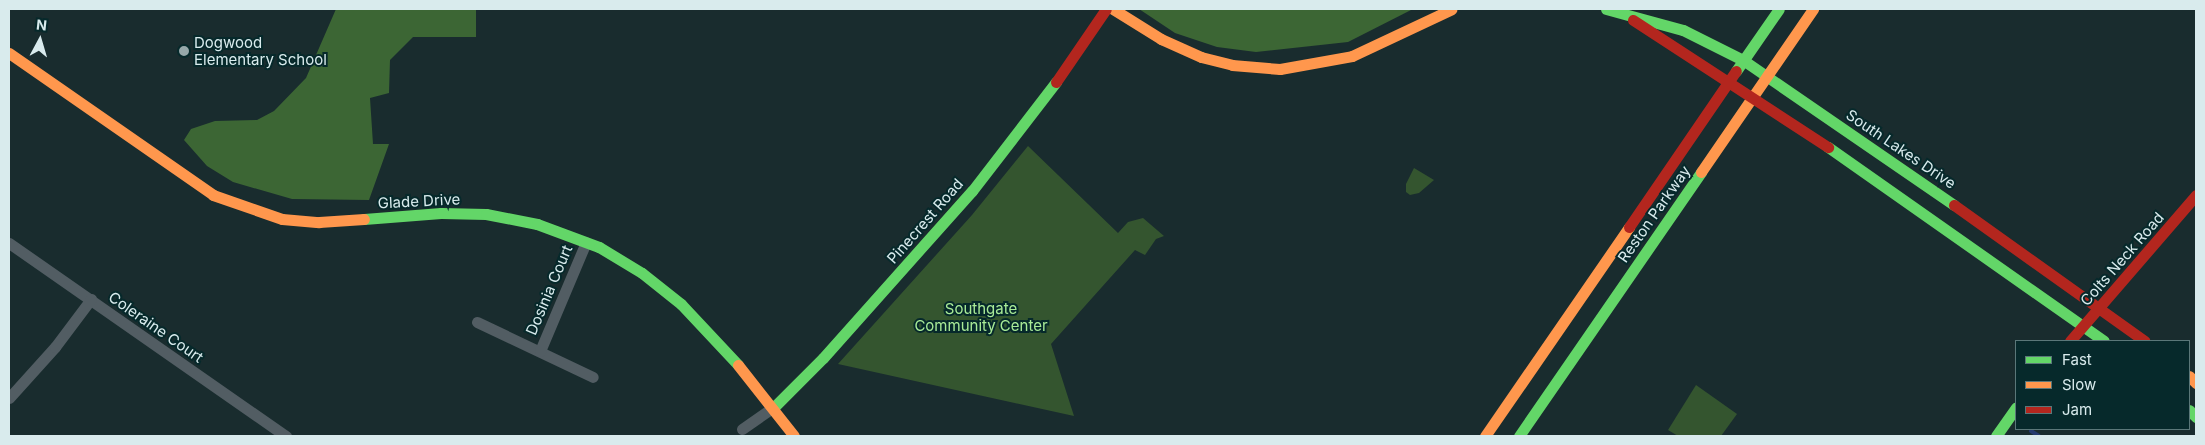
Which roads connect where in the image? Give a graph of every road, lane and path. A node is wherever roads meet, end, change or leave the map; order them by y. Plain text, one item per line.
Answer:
1 (1106, 9) edge
2 (1113, 9) edge
3 (1452, 9) edge
4 (1606, 9) edge
5 (1779, 9) edge
6 (1813, 9) edge
7 (1622, 14) junction
8 (9, 53) edge
9 (1743, 60) junction
10 (1768, 76) junction
11 (1729, 80) junction
12 (1754, 96) junction
13 (2196, 195) edge
14 (586, 242) junction
15 (9, 243) edge
16 (90, 299) junction
17 (2100, 306) junction
18 (477, 322) dead end
19 (2083, 326) junction
20 (2071, 340) edge
21 (2103, 340) edge
22 (2145, 340) edge
23 (540, 351) junction
24 (593, 377) dead end
25 (9, 398) edge
26 (774, 408) junction
27 (2015, 408) edge
28 (742, 429) dead end
29 (286, 436) edge
30 (794, 436) edge
31 (1485, 436) edge
32 (1519, 436) edge
33 (1996, 436) edge

1 - 26 street, Pinecrest Road
2 - 3 street
4 - 7 street, South Lakes Drive
5 - 9 street, Reston Parkway
6 - 10 street, Reston Parkway
7 - 9 street, South Lakes Drive
7 - 11 street, South Lakes Drive
8 - 14 street, Glade Drive
9 - 10 street, South Lakes Drive
9 - 11 street, Reston Parkway
10 - 12 street, Reston Parkway
10 - 17 street, South Lakes Drive
11 - 12 street, South Lakes Drive
11 - 31 street, Reston Parkway
12 - 19 street, South Lakes Drive
12 - 32 street, Reston Parkway
13 - 17 street, Colts Neck Road
14 - 23 street, Dosinia Court
14 - 26 street, Glade Drive
15 - 16 street, Coleraine Court
16 - 25 street
16 - 29 street, Coleraine Court
17 - 19 street, Colts Neck Road
17 - 22 street, South Lakes Drive
18 - 23 street
19 - 20 street, Colts Neck Road
19 - 21 street, South Lakes Drive
23 - 24 street, Dosinia Court
26 - 28 street, Pinecrest Road
26 - 30 street, Glade Drive
27 - 33 street

